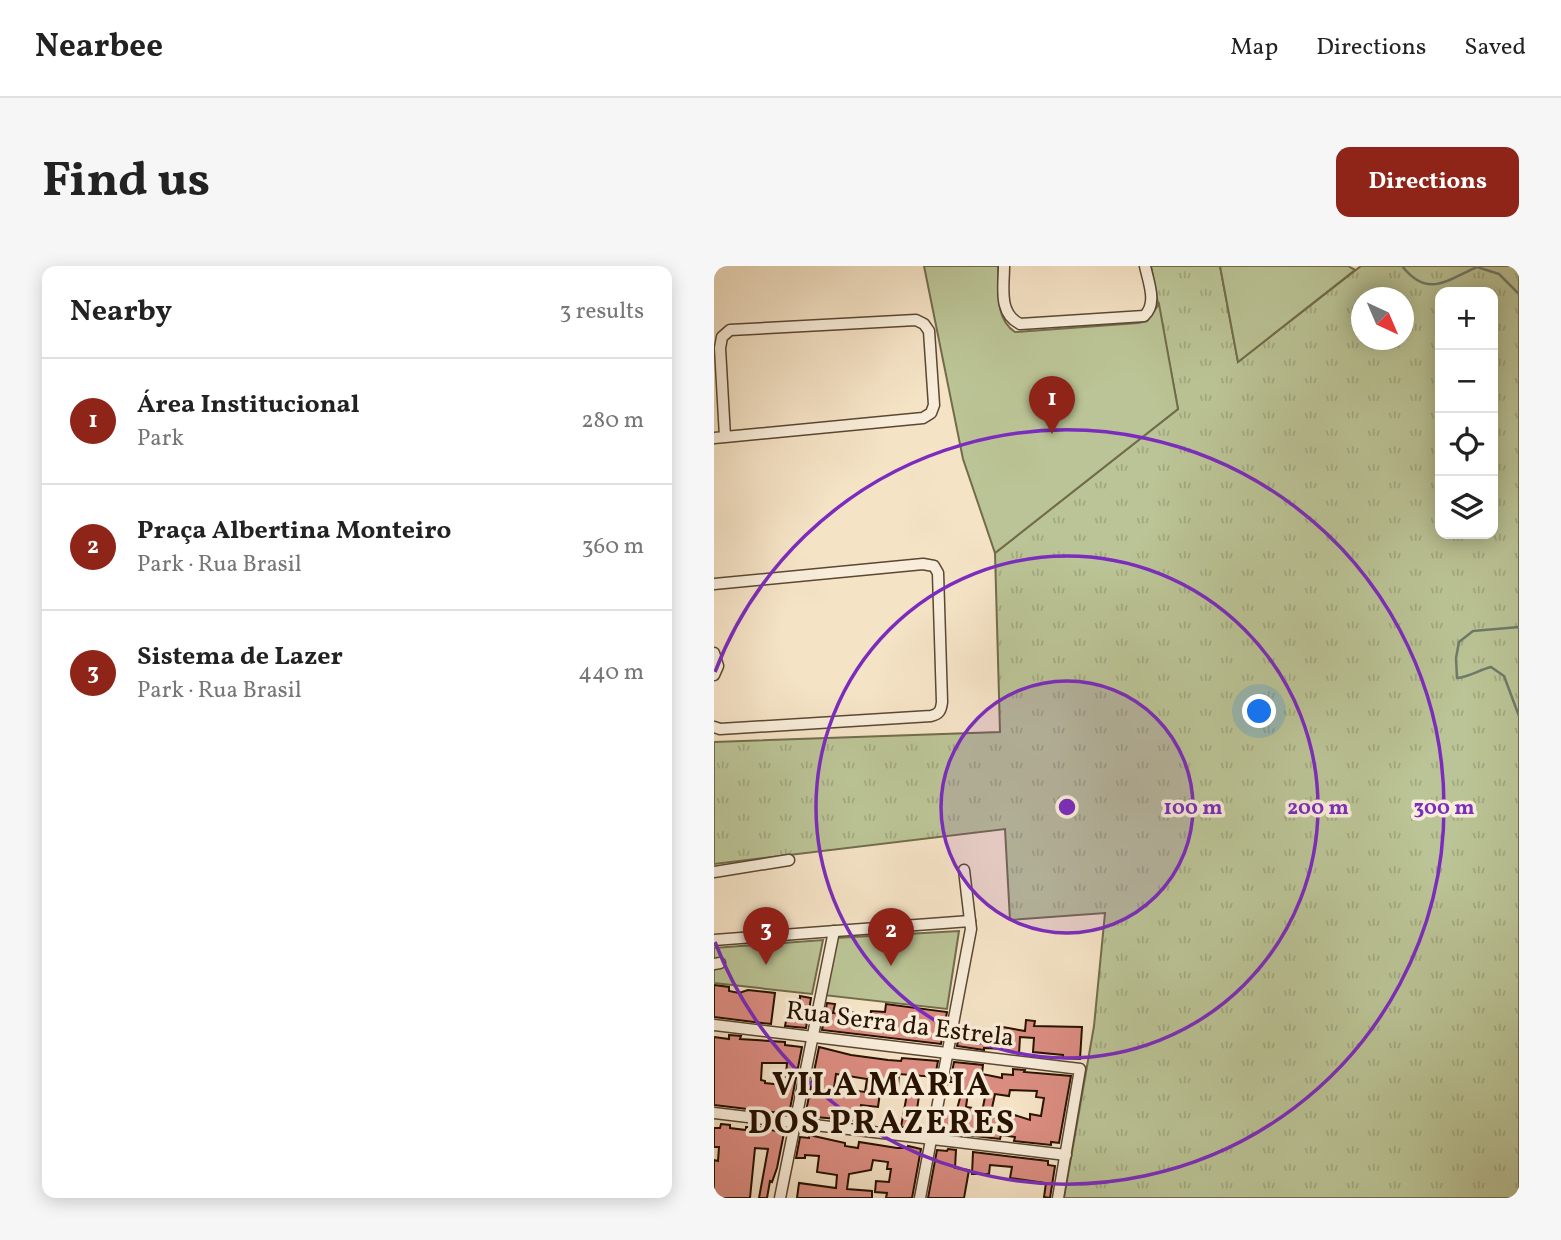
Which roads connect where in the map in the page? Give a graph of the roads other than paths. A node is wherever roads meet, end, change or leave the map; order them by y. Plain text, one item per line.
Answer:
1 (1004, 266) edge
2 (1145, 266) edge
3 (719, 437) edge
4 (714, 584) edge
5 (714, 653) edge
6 (714, 675) edge
7 (714, 727) edge
8 (789, 860) dead end
9 (964, 870) dead end
10 (714, 872) edge
11 (971, 925) junction
12 (834, 931) junction
13 (714, 940) edge
14 (714, 1025) edge
15 (812, 1037) junction
16 (947, 1053) junction
17 (714, 1113) edge
18 (795, 1123) junction
19 (931, 1139) junction
20 (1066, 1155) junction
21 (780, 1198) edge
22 (920, 1198) edge
23 (1058, 1198) edge

1 - 2 street
3 - 3 street
4 - 7 street
5 - 6 street
8 - 10 street
9 - 11 street
11 - 12 street
11 - 16 street
12 - 13 street
12 - 15 street
14 - 15 street, Rua Serra da Estrela
15 - 16 street, Rua Serra da Estrela
15 - 18 street
16 - 19 street
16 - 20 street, Rua Serra da Estrela
17 - 18 street
18 - 19 street
18 - 21 street
19 - 20 street
19 - 22 street
20 - 23 street

